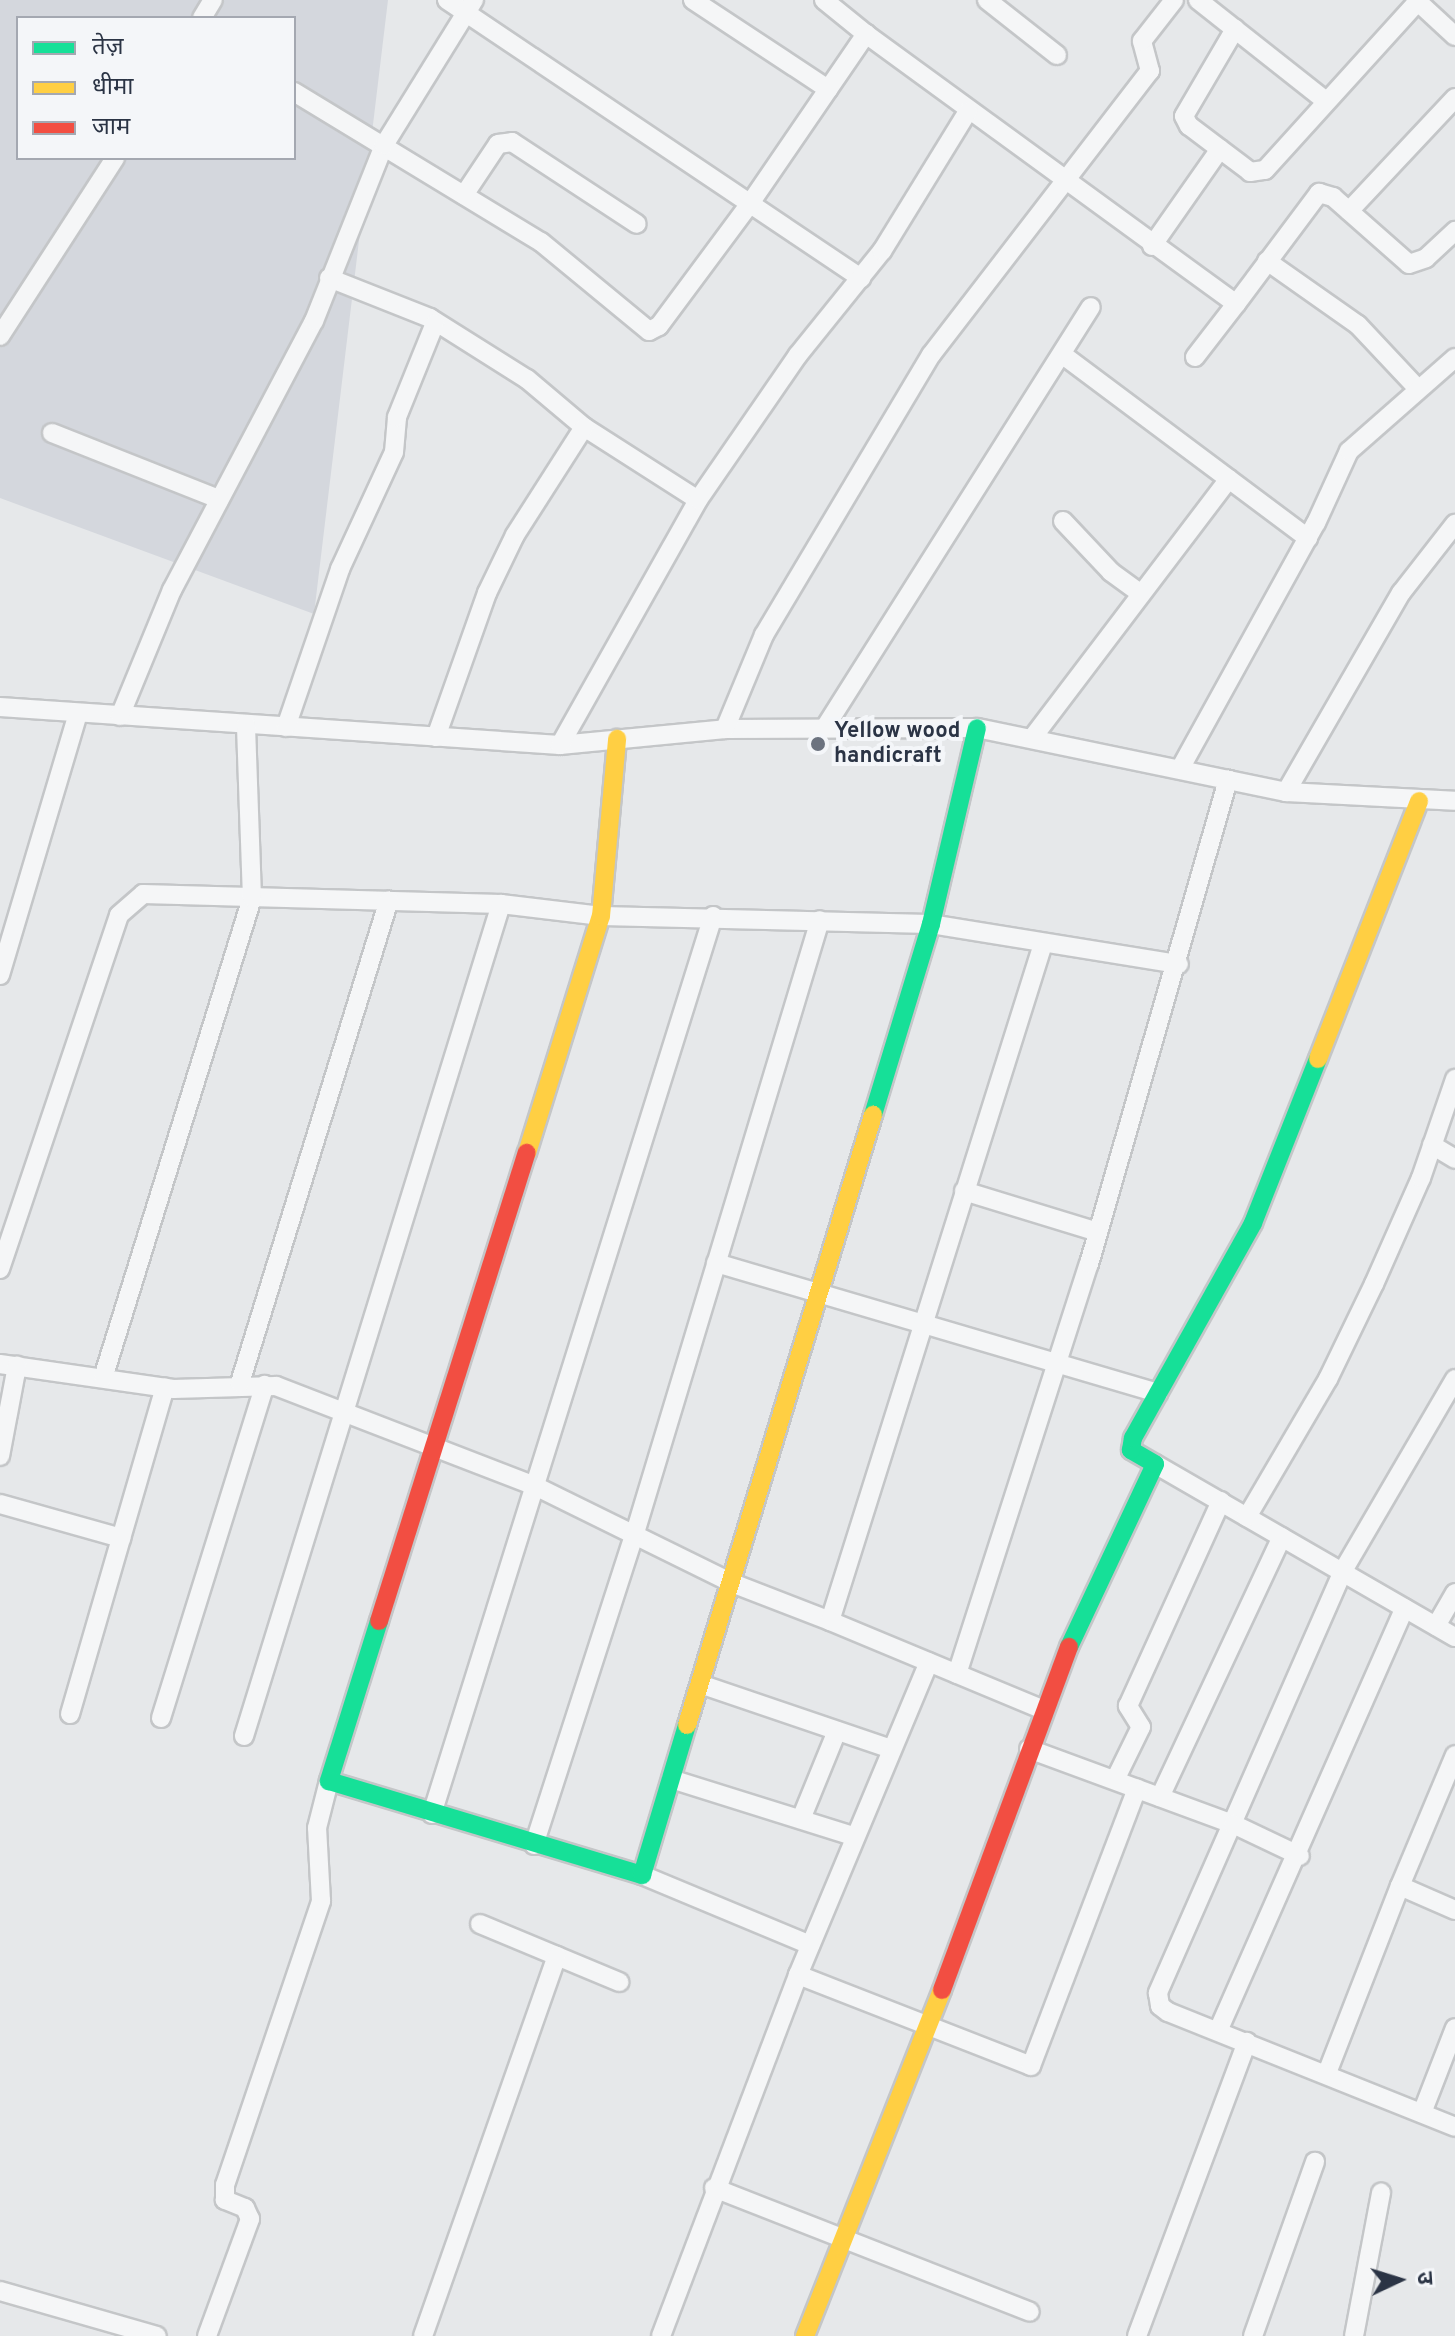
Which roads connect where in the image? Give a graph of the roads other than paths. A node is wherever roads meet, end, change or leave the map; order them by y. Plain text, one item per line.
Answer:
1 (447, 0) edge
2 (693, 0) edge
3 (824, 0) edge
4 (987, 0) edge
5 (1174, 0) edge
6 (1198, 0) edge
7 (1418, 0) edge
8 (471, 6) edge
9 (1235, 29) junction
10 (866, 34) junction
11 (1455, 36) edge
12 (1057, 55) dead end
13 (828, 89) junction
14 (296, 93) edge
15 (1455, 98) edge
16 (1326, 101) junction
17 (968, 111) junction
18 (384, 145) junction
19 (1220, 149) junction
20 (114, 160) edge
21 (1067, 185) junction
22 (464, 195) junction
23 (751, 202) junction
24 (1349, 211) junction
25 (637, 224) dead end
26 (1455, 231) edge
27 (1152, 246) junction
28 (1267, 261) junction
29 (329, 278) junction
30 (861, 278) junction
31 (1236, 304) junction
32 (1091, 307) dead end
33 (435, 323) junction
34 (0, 336) edge
35 (1063, 355) junction
36 (1195, 357) dead end
37 (1455, 358) edge
38 (1418, 389) junction
39 (584, 427) junction
40 (52, 433) dead end
41 (1229, 479) junction
42 (219, 499) junction
43 (698, 500) junction
44 (1063, 521) dead end
45 (1455, 524) edge
46 (1308, 538) junction
47 (1141, 594) junction
48 (0, 707) edge
49 (78, 713) junction
50 (120, 716) junction
51 (246, 724) junction
52 (286, 727) junction
53 (977, 728) junction
54 (725, 729) junction
55 (824, 729) junction
56 (436, 737) junction
57 (1033, 737) junction
58 (617, 739) junction
59 (560, 745) junction
60 (1180, 769) junction
61 (1228, 780) junction
62 (1286, 792) junction
63 (1419, 801) junction
64 (1455, 801) edge
65 (252, 898) junction
66 (389, 900) junction
67 (501, 904) junction
68 (601, 916) junction
69 (713, 916) junction
70 (820, 920) junction
71 (931, 924) junction
72 (1043, 944) junction
73 (1179, 964) junction
74 (0, 975) edge
75 (1455, 1079) edge
76 (1432, 1145) junction
77 (1455, 1159) edge
78 (964, 1191) junction
79 (1098, 1232) junction
80 (716, 1263) junction
81 (0, 1269) edge
82 (820, 1290) junction
83 (922, 1320) junction
84 (9, 1365) edge
85 (1055, 1365) junction
86 (103, 1378) junction
87 (1455, 1379) edge
88 (240, 1383) junction
89 (265, 1385) junction
90 (165, 1388) junction
91 (1158, 1393) junction
92 (344, 1414) junction
93 (437, 1450) junction
94 (0, 1456) edge
95 (1155, 1464) junction
96 (535, 1486) junction
97 (1221, 1501) junction
98 (0, 1504) edge
99 (1247, 1517) junction
100 (635, 1533) junction
101 (1282, 1537) junction
102 (121, 1538) junction
103 (1343, 1571) junction
104 (732, 1583) junction
105 (1455, 1593) edge
106 (1405, 1608) junction
107 (830, 1621) junction
108 (1436, 1626) junction
109 (1455, 1637) edge
110 (929, 1662) junction
111 (957, 1674) junction
112 (700, 1684) junction
113 (1044, 1710) junction
114 (70, 1714) dead end
115 (161, 1718) dead end
116 (837, 1731) junction
117 (244, 1736) dead end
118 (891, 1749) junction
119 (1029, 1749) junction
120 (1455, 1755) edge
121 (671, 1779) junction
122 (1115, 1780) junction
123 (329, 1781) junction
124 (1137, 1789) junction
125 (1160, 1797) junction
126 (432, 1814) junction
127 (801, 1819) junction
128 (1233, 1824) junction
129 (853, 1836) junction
130 (534, 1845) junction
131 (1300, 1856) junction
132 (642, 1875) junction
133 (1400, 1886) junction
134 (1455, 1910) edge
135 (480, 1924) dead end
136 (810, 1945) junction
137 (557, 1956) junction
138 (798, 1975) junction
139 (619, 1982) dead end
140 (929, 2024) junction
141 (1455, 2028) edge
142 (1218, 2031) junction
143 (1247, 2042) junction
144 (1327, 2073) junction
145 (1422, 2113) junction
146 (1455, 2127) edge
147 (1315, 2162) dead end
148 (714, 2188) junction
149 (1381, 2193) dead end
150 (843, 2239) junction
151 (0, 2291) edge
152 (1030, 2312) dead end
153 (157, 2336) edge
154 (207, 2336) edge
155 (423, 2336) edge
156 (661, 2336) edge
157 (805, 2336) edge
158 (1137, 2336) edge
159 (1253, 2336) edge
160 (1354, 2336) edge

1 - 8 street
2 - 13 street
3 - 10 street
4 - 12 street
5 - 21 street
6 - 9 street
7 - 11 street
7 - 16 street
8 - 18 street
8 - 23 street
9 - 16 street
9 - 19 street
10 - 13 street
10 - 17 street
13 - 23 street
14 - 18 street
15 - 24 street
16 - 19 street
17 - 21 street
17 - 30 street
18 - 22 street
18 - 29 street
19 - 27 street
20 - 34 street
21 - 27 street
21 - 54 street
22 - 23 street
22 - 25 street
23 - 30 street
24 - 26 street
24 - 28 street
27 - 31 street
28 - 31 street
28 - 38 street
29 - 33 street
29 - 42 street
30 - 43 street
31 - 36 street
32 - 35 street
33 - 39 street
33 - 52 street
35 - 41 street
35 - 55 street
37 - 38 street
38 - 46 street
39 - 43 street
39 - 56 street
40 - 42 street
41 - 46 street
41 - 47 street
42 - 50 street
43 - 59 street
44 - 47 street
45 - 62 street
46 - 60 street
47 - 57 street
48 - 49 street
49 - 50 street
49 - 74 street
50 - 51 street
51 - 52 street
51 - 65 street
52 - 56 street
53 - 55 street
53 - 57 street
53 - 71 street
54 - 55 street
54 - 58 street
56 - 59 street
57 - 60 street
58 - 59 street
58 - 68 street
60 - 61 street
61 - 62 street
61 - 73 street
62 - 63 street
63 - 64 street
63 - 91 street
65 - 66 street
65 - 81 street
65 - 86 street
66 - 67 street
66 - 88 street
67 - 68 street
67 - 92 street
68 - 69 street
68 - 93 street
69 - 70 street
69 - 96 street
70 - 71 street
70 - 80 street
71 - 72 street
71 - 82 street
72 - 73 street
72 - 78 street
73 - 79 street
75 - 76 street
76 - 77 street
76 - 99 street
78 - 79 street
78 - 83 street
79 - 85 street
80 - 82 street
80 - 100 street
82 - 83 street
82 - 104 street
83 - 85 street
83 - 107 street
84 - 86 street
84 - 94 street
85 - 91 street
85 - 111 street
86 - 90 street
87 - 103 street
88 - 89 street
88 - 90 street
89 - 92 street
89 - 115 street
90 - 102 street
91 - 95 street
92 - 93 street
92 - 117 street
93 - 96 street
93 - 123 street
95 - 97 street
95 - 113 street
96 - 100 street
96 - 126 street
97 - 99 street
97 - 122 street
98 - 102 street
99 - 101 street
100 - 104 street
100 - 130 street
101 - 103 street
101 - 125 street
102 - 114 street
103 - 106 street
103 - 128 street
104 - 107 street
104 - 112 street
105 - 108 street
106 - 108 street
106 - 131 street
107 - 110 street
108 - 109 street
110 - 111 street
110 - 118 street
111 - 113 street
112 - 116 street
112 - 121 street
113 - 119 street
116 - 118 street
116 - 127 street
118 - 129 street
119 - 122 street
119 - 140 street
120 - 133 street
121 - 127 street
121 - 132 street
122 - 124 street
123 - 126 street
123 - 154 street
124 - 125 street
124 - 140 street
125 - 128 street
126 - 130 street
127 - 129 street
128 - 131 street
128 - 142 street
129 - 136 street
130 - 132 street
131 - 142 street
132 - 136 street
133 - 134 street
133 - 144 street
135 - 137 street
136 - 138 street
137 - 139 street
137 - 155 street
138 - 140 street
138 - 148 street
140 - 150 street
141 - 145 street
142 - 143 street
143 - 144 street
143 - 158 street
144 - 145 street
145 - 146 street
147 - 159 street
148 - 150 street
148 - 156 street
149 - 160 street
150 - 152 street
150 - 157 street
151 - 153 street

